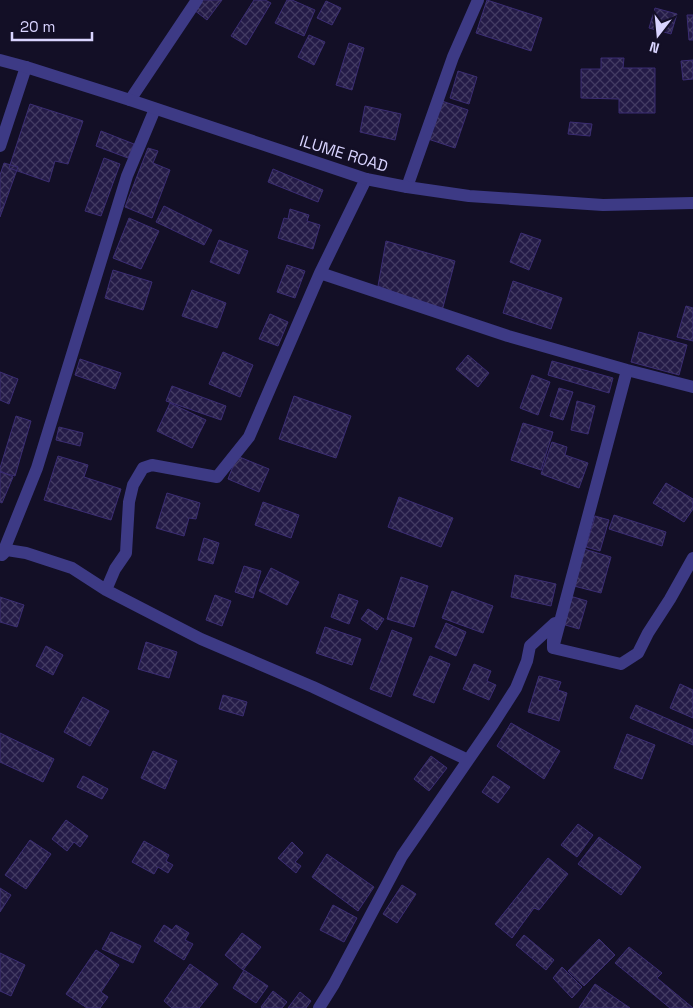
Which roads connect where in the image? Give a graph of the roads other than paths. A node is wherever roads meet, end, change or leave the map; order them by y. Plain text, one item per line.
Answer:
1 (197, 0) edge
2 (478, 0) edge
3 (0, 60) edge
4 (26, 67) junction
5 (130, 100) junction
6 (155, 109) junction
7 (0, 146) edge
8 (366, 179) junction
9 (407, 187) junction
10 (693, 203) edge
11 (320, 273) junction
12 (627, 370) junction
13 (693, 387) edge
14 (1, 557) edge
15 (693, 558) edge
16 (106, 590) junction
17 (552, 648) junction
18 (468, 760) junction
19 (319, 1008) edge

1 - 5 street
2 - 9 street
3 - 4 street, ILUME ROAD
4 - 5 street, ILUME ROAD
4 - 7 street
5 - 6 street, ILUME ROAD
6 - 8 street, ILUME ROAD
6 - 14 street
8 - 9 street, ILUME ROAD
8 - 11 street
9 - 10 street, ILUME ROAD
11 - 12 street
11 - 16 street
12 - 13 street
12 - 17 street
14 - 16 street
15 - 17 street
16 - 18 street
17 - 18 street
18 - 19 street

